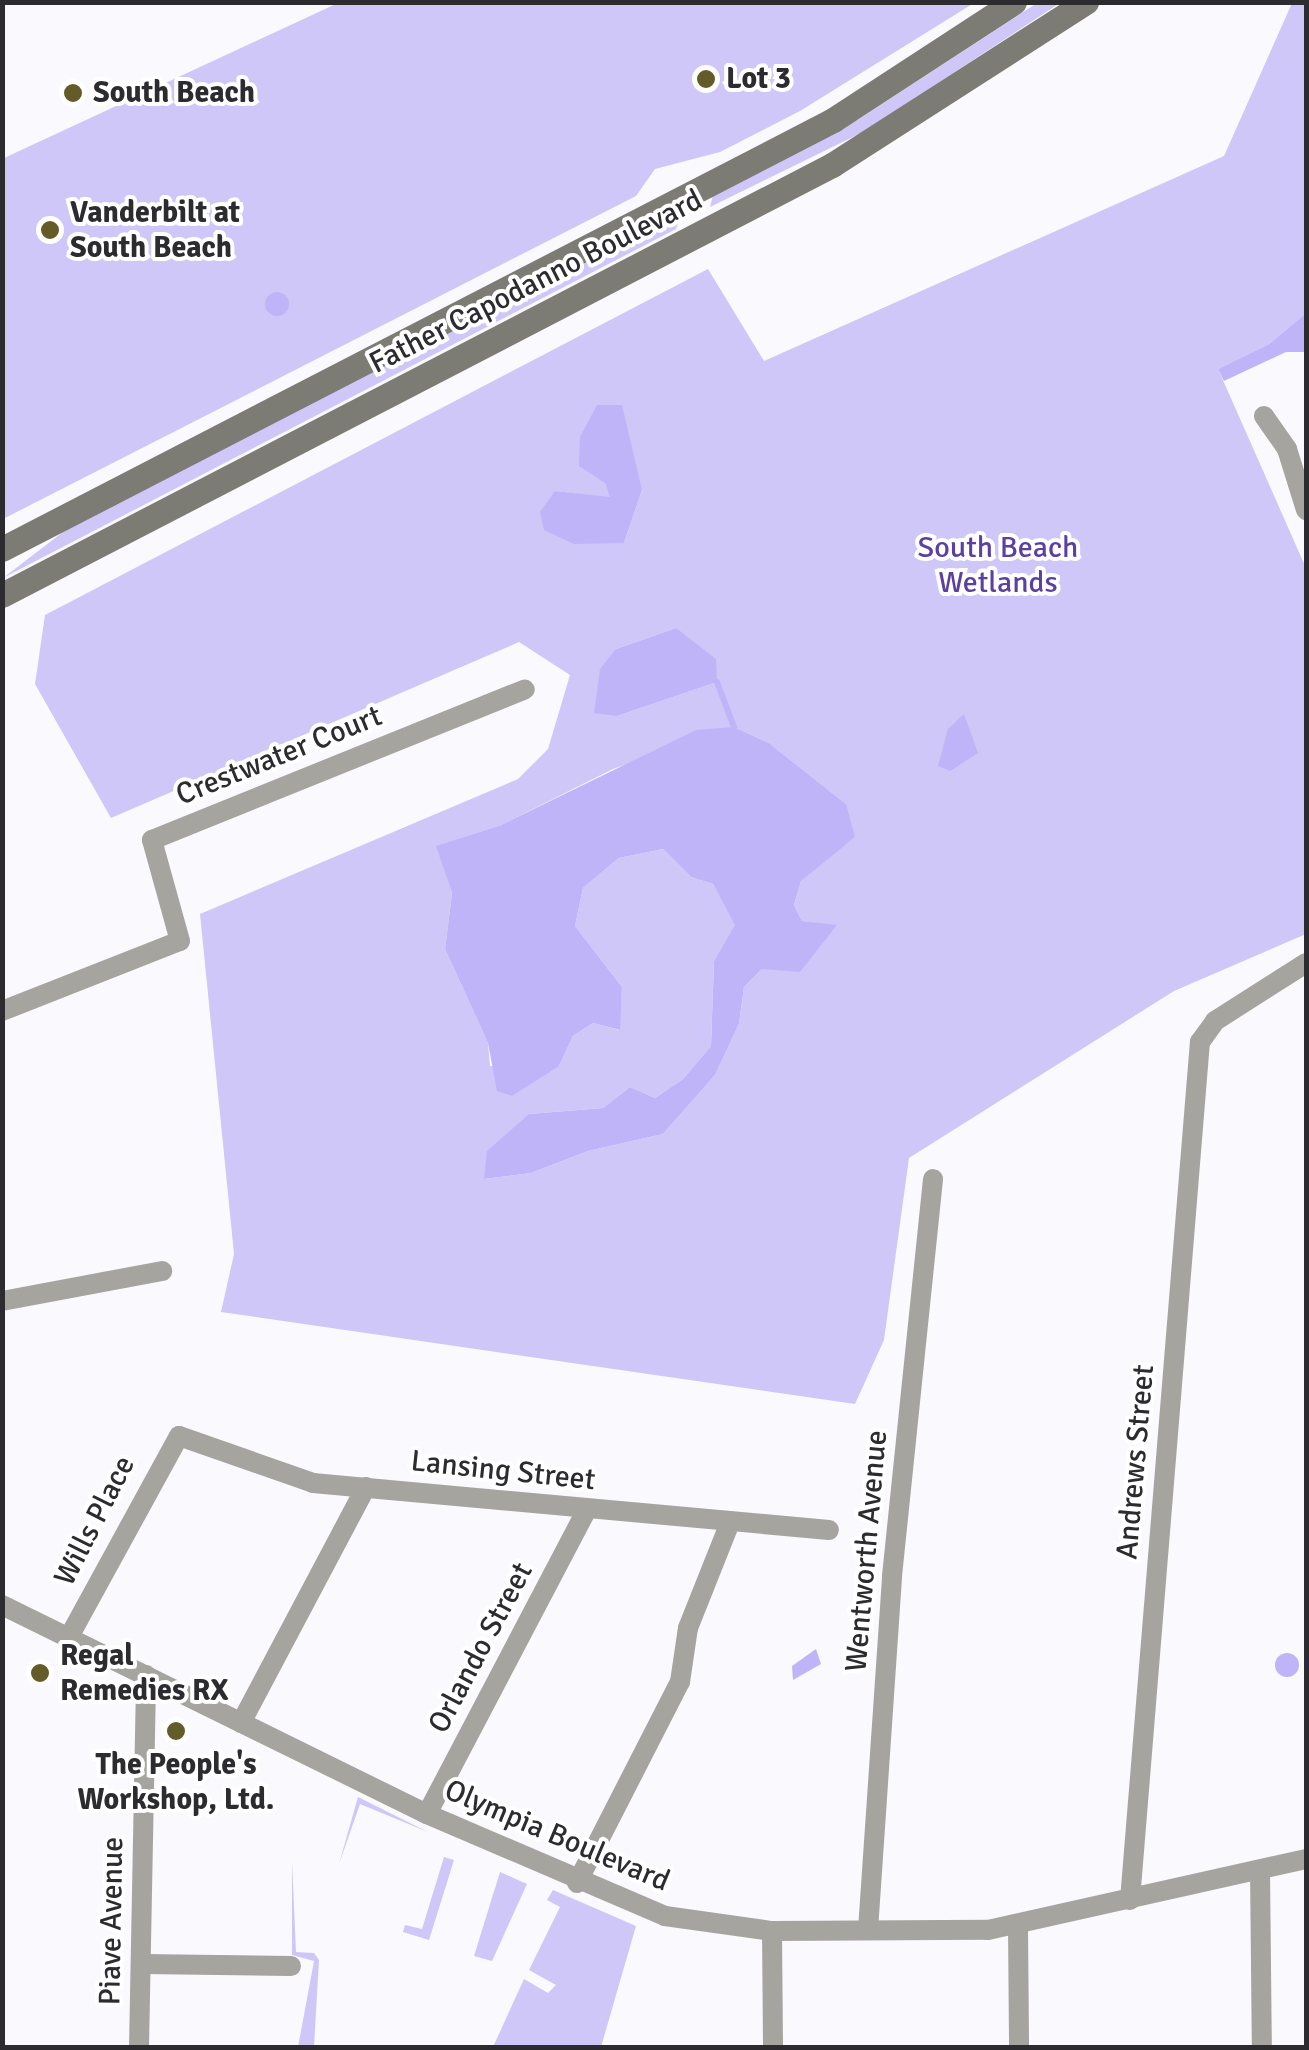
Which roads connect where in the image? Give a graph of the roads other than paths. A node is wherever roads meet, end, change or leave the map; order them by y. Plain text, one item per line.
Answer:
1 (1014, 2) edge
2 (1086, 2) edge
3 (1264, 416) dead end
4 (1306, 510) edge
5 (2, 549) edge
6 (2, 596) edge
7 (525, 688) dead end
8 (1306, 963) edge
9 (2, 1011) edge
10 (934, 1179) dead end
11 (162, 1271) dead end
12 (2, 1301) edge
13 (179, 1436) joint
14 (366, 1487) junction
15 (588, 1509) junction
16 (729, 1525) junction
17 (829, 1530) dead end
18 (2, 1605) edge
19 (69, 1638) junction
20 (146, 1675) junction
21 (241, 1724) junction
22 (427, 1814) junction
23 (1306, 1859) edge
24 (1260, 1870) junction
25 (577, 1883) junction
26 (1130, 1900) junction
27 (1018, 1926) junction
28 (772, 1930) junction
29 (868, 1930) junction
30 (142, 1964) junction
31 (291, 1966) dead end
32 (139, 2048) edge
33 (773, 2048) edge
34 (1019, 2048) edge
35 (1262, 2048) edge

1 - 5 main road, Father Capodanno Boulevard
2 - 6 main road, Father Capodanno Boulevard
3 - 4 street
7 - 9 street, Crestwater Court
8 - 26 street, Andrews Street
10 - 29 street, Wentworth Avenue
11 - 12 street
13 - 14 street, Lansing Street
13 - 19 street, Wills Place
14 - 15 street, Lansing Street
14 - 21 street
15 - 16 street, Lansing Street
15 - 22 street, Orlando Street
16 - 17 street, Lansing Street
16 - 25 street
18 - 19 street, Olympia Boulevard
19 - 20 street, Olympia Boulevard
20 - 21 street, Olympia Boulevard
20 - 30 street, Piave Avenue
21 - 22 street, Olympia Boulevard
22 - 25 street, Olympia Boulevard
23 - 24 street, Olympia Boulevard
24 - 26 street, Olympia Boulevard
24 - 35 street
25 - 28 street, Olympia Boulevard
26 - 27 street, Olympia Boulevard
27 - 29 street, Olympia Boulevard
27 - 34 street
28 - 29 street, Olympia Boulevard
28 - 33 street
30 - 31 street
30 - 32 street, Piave Avenue

